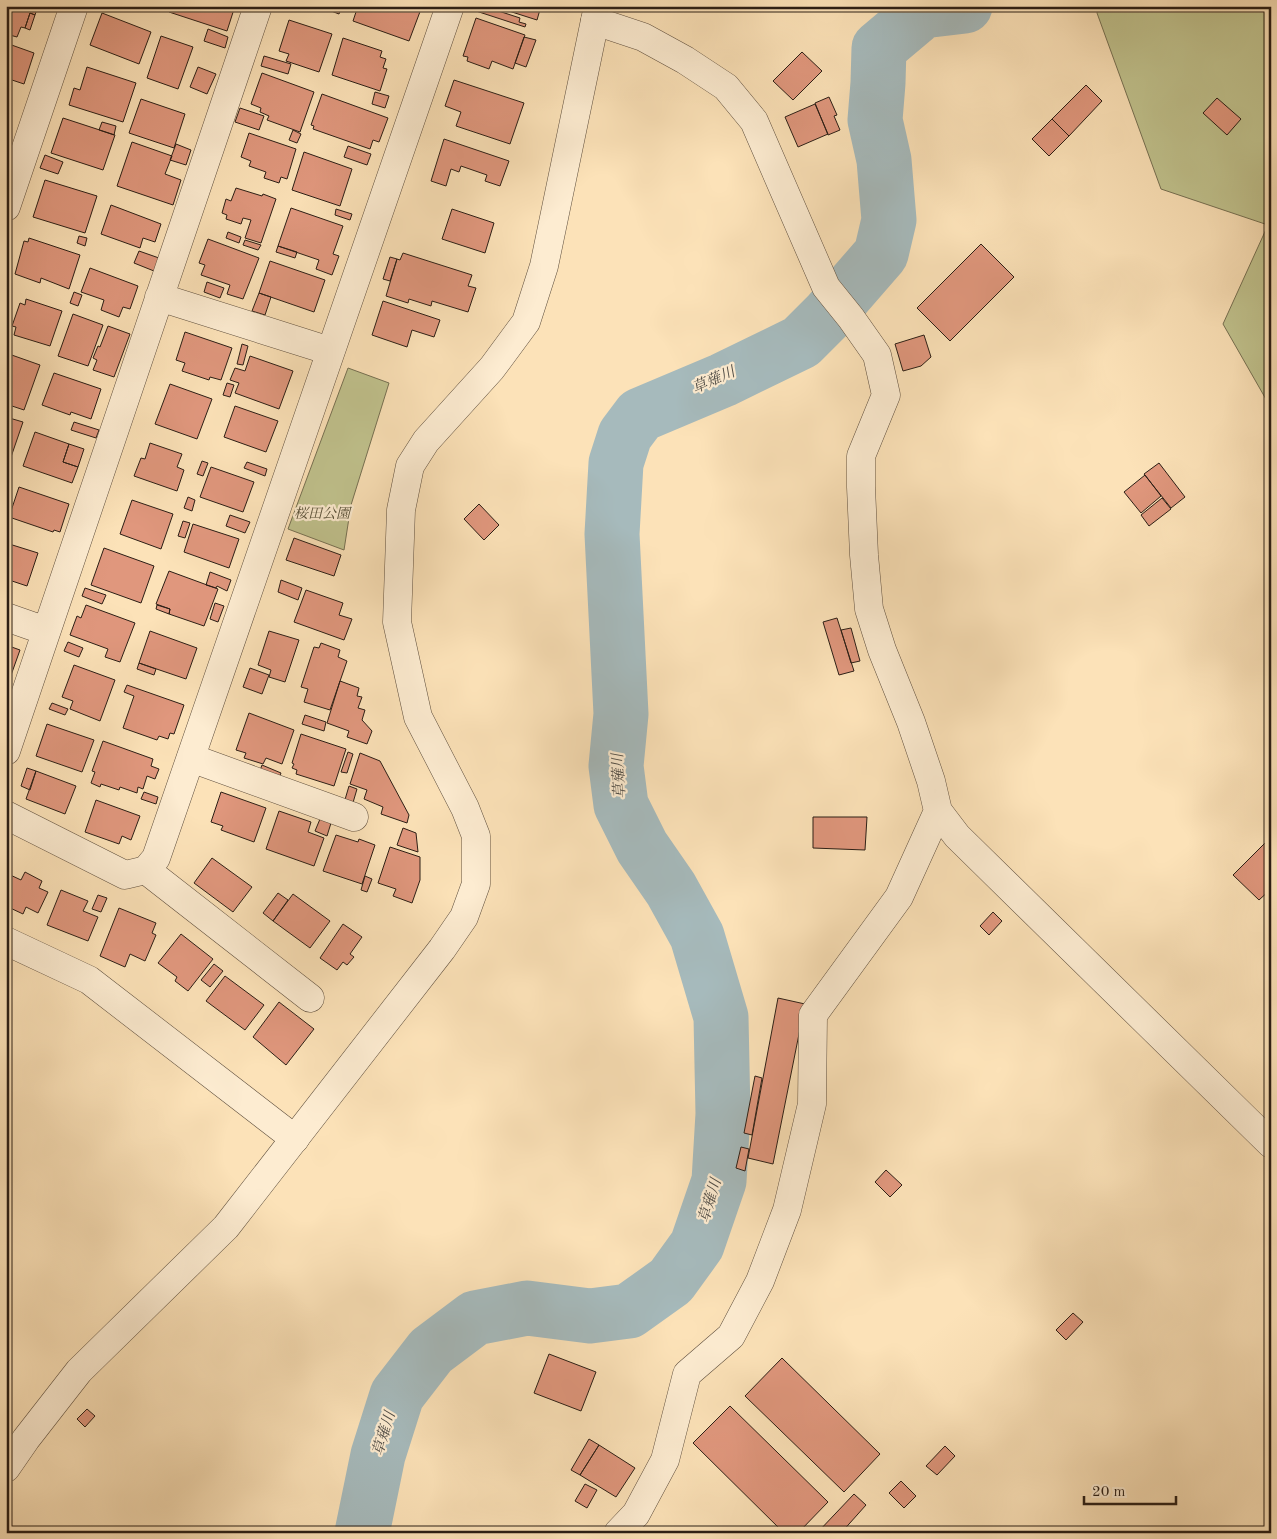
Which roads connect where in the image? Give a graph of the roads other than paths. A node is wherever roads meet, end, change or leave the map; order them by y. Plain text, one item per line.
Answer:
1 (74, 6) edge
2 (258, 6) edge
3 (450, 6) edge
4 (597, 14) edge
5 (6, 207) edge
6 (159, 298) junction
7 (330, 352) junction
8 (6, 617) edge
9 (46, 631) junction
10 (6, 751) edge
11 (192, 758) junction
12 (938, 811) junction
13 (6, 815) edge
14 (354, 817) dead end
15 (146, 870) junction
16 (6, 941) edge
17 (310, 998) dead end
18 (295, 1139) junction
19 (1271, 1144) edge
20 (6, 1468) edge
21 (618, 1533) edge

1 - 5 street
2 - 6 street
3 - 7 street
4 - 12 street
4 - 18 street
6 - 7 street
6 - 9 street
7 - 11 street
8 - 9 street
9 - 10 street
11 - 14 street
11 - 15 street
12 - 19 street
12 - 21 street
13 - 15 street
15 - 17 street
16 - 18 street
18 - 20 street

